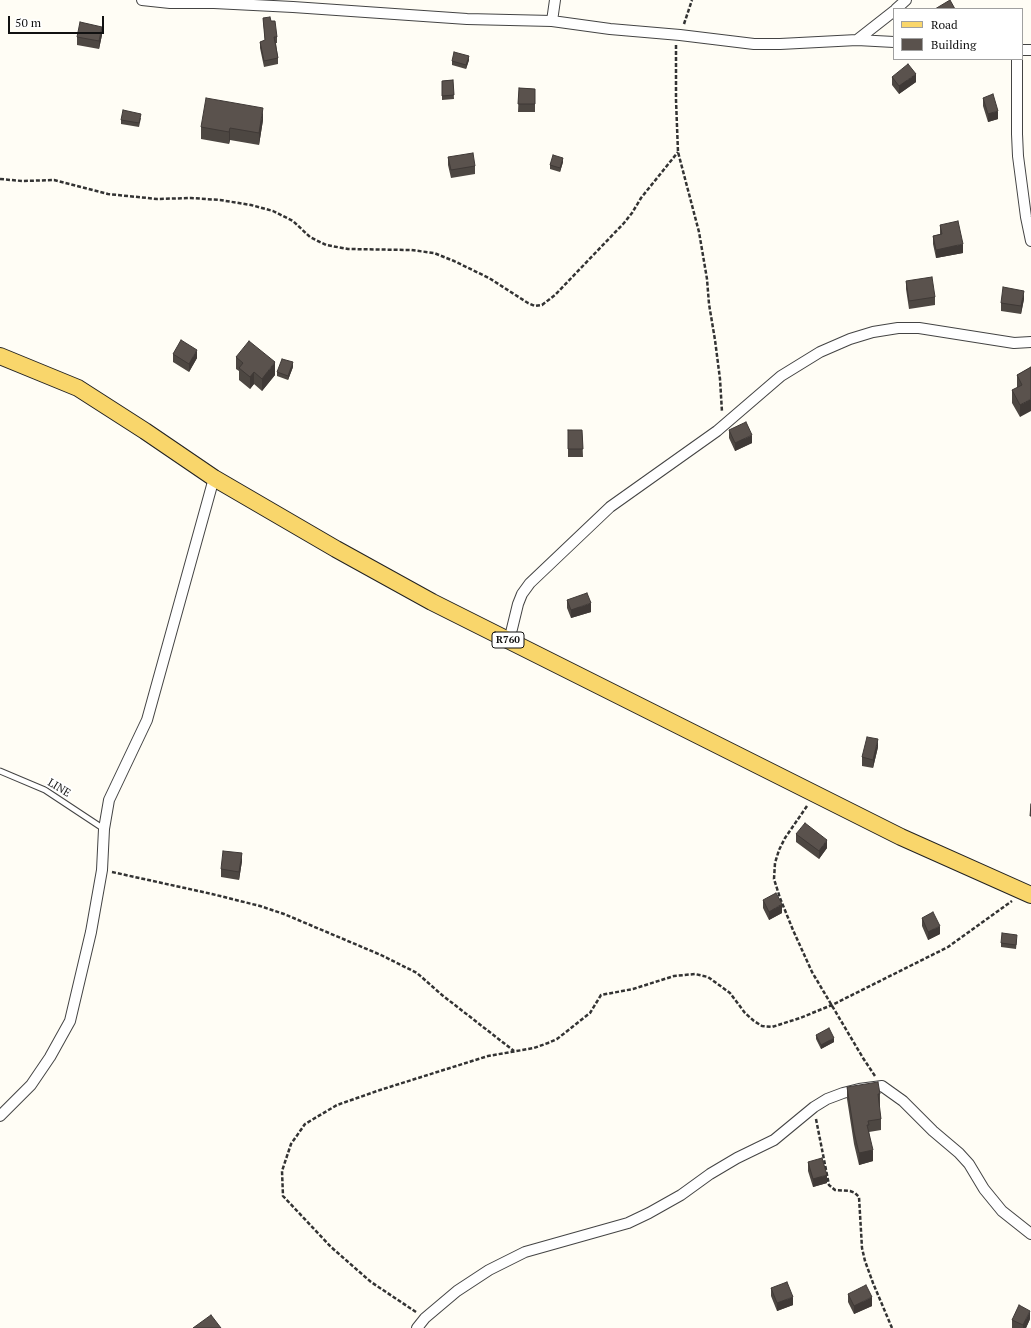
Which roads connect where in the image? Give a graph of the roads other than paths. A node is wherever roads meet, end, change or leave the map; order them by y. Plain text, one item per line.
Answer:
1 (142, 0) edge
2 (556, 0) edge
3 (906, 0) edge
4 (897, 8) edge
5 (893, 12) edge
6 (552, 21) junction
7 (857, 40) junction
8 (893, 42) edge
9 (1017, 60) edge
10 (1031, 241) edge
11 (1031, 342) edge
12 (0, 356) edge
13 (214, 478) junction
14 (510, 641) junction
15 (0, 771) edge
16 (104, 829) junction
17 (1027, 894) edge
18 (0, 1116) edge
19 (1031, 1234) edge
20 (417, 1328) edge

1 - 6 street
2 - 6 street
3 - 4 street
5 - 7 street
6 - 7 street
7 - 8 street
9 - 10 street
11 - 14 street
12 - 13 main road, R760
13 - 14 main road, R760
13 - 16 street
14 - 17 main road, R760
15 - 16 lane, LINE
16 - 18 street
19 - 20 street

